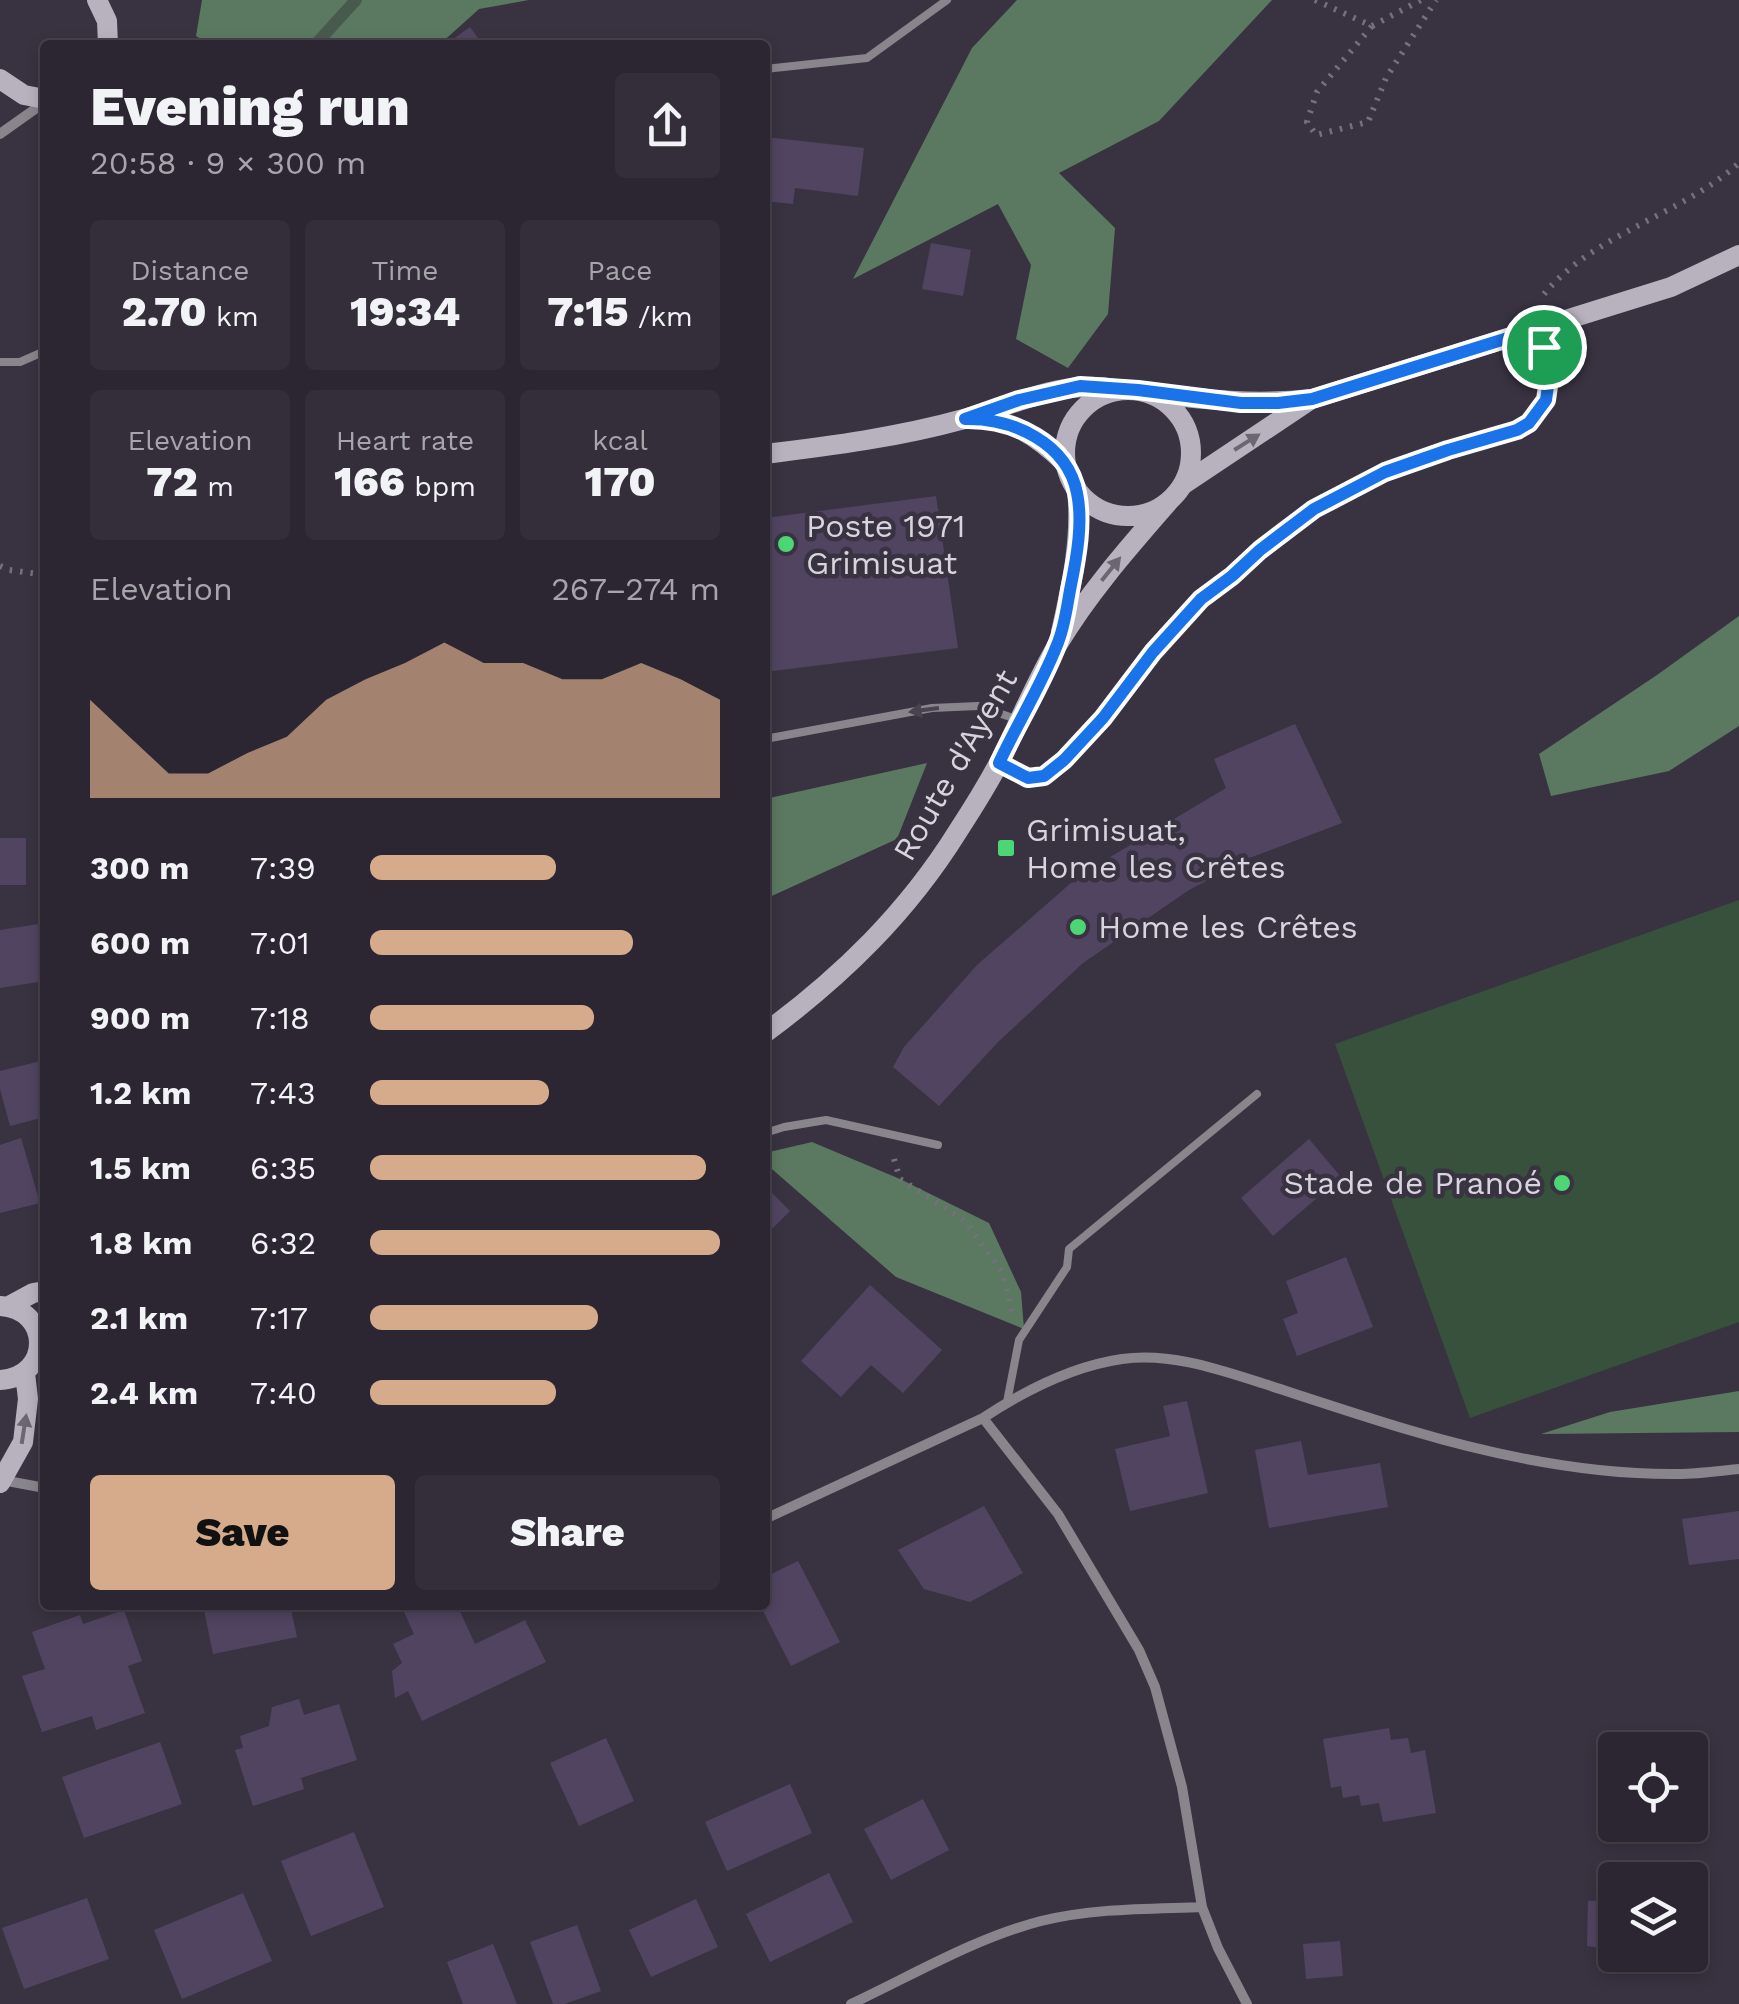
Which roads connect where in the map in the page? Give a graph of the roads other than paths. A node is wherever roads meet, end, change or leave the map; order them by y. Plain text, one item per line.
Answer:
1 (97, 0) edge
2 (946, 0) edge
3 (109, 28) edge
4 (770, 68) edge
5 (0, 79) edge
6 (40, 100) edge
7 (40, 105) edge
8 (0, 134) edge
9 (1739, 255) edge
10 (1540, 328) junction
11 (40, 353) edge
12 (0, 362) edge
13 (1120, 390) junction
14 (1147, 392) junction
15 (1312, 399) junction
16 (965, 419) junction
17 (770, 453) edge
18 (1066, 464) junction
19 (1077, 489) junction
20 (1176, 493) junction
21 (1058, 643) junction
22 (1019, 720) junction
23 (770, 738) edge
24 (999, 763) junction
25 (770, 1028) edge
26 (1257, 1094) dead end
27 (770, 1131) edge
28 (938, 1145) dead end
29 (40, 1292) edge
30 (5, 1306) edge
31 (40, 1345) edge
32 (40, 1352) edge
33 (24, 1373) junction
34 (0, 1380) edge
35 (1007, 1402) junction
36 (983, 1418) junction
37 (1739, 1469) edge
38 (0, 1480) edge
39 (40, 1487) edge
40 (770, 1517) edge
41 (1202, 1906) junction
42 (851, 2004) edge
43 (1247, 2004) edge

1 - 3 street
2 - 4 lane
5 - 6 street
7 - 8 street
9 - 10 street, Route d'Ayent
10 - 15 street, Route d'Ayent
10 - 24 lane
11 - 12 lane
13 - 14 street
13 - 16 street
13 - 18 street
14 - 15 street, Route d'Ayent
14 - 20 street
20 -> 15 street, Route d'Ayent
16 - 17 street
16 - 18 street
18 - 19 street
19 - 20 street
19 - 21 street, Route d'Ayent
21 -> 20 street, Route d'Ayent
21 - 22 street, Route d'Ayent
22 -> 23 lane
22 - 24 street, Route d'Ayent
24 - 25 street, Route d'Ayent
26 - 35 lane
27 - 28 lane
29 - 30 street
30 - 31 street
32 - 33 street
33 - 34 street
38 -> 33 street
35 - 36 street
35 - 37 street
36 - 40 street
36 - 41 street
38 - 39 street
41 - 42 street
41 - 43 street

